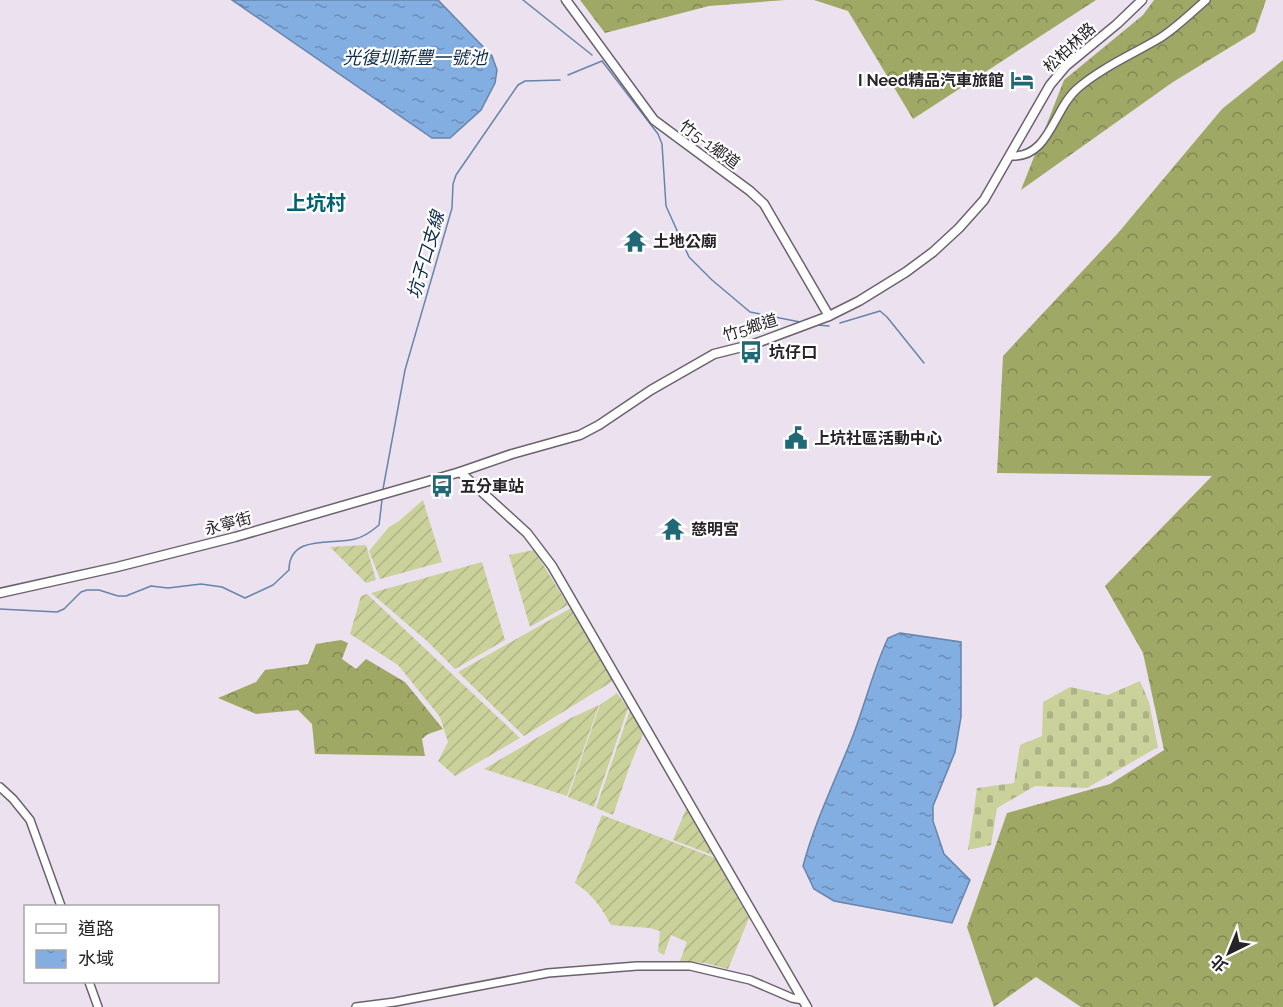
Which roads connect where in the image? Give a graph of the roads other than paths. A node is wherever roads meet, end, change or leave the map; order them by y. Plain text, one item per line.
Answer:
1 (566, 0) edge
2 (1142, 0) edge
3 (1206, 0) edge
4 (1011, 156) junction
5 (829, 316) junction
6 (460, 472) junction
7 (0, 593) edge
8 (0, 787) edge
9 (61, 905) edge
10 (90, 983) edge
11 (805, 1004) edge
12 (98, 1007) edge
13 (356, 1007) edge

1 - 5 street, 竹5-1鄉道
2 - 4 street, 松柏林路
3 - 4 street
4 - 5 street, 竹5鄉道
5 - 6 street, 竹5鄉道
6 - 7 street, 永寧街
6 - 11 street
8 - 9 street
10 - 12 street
11 - 13 street

